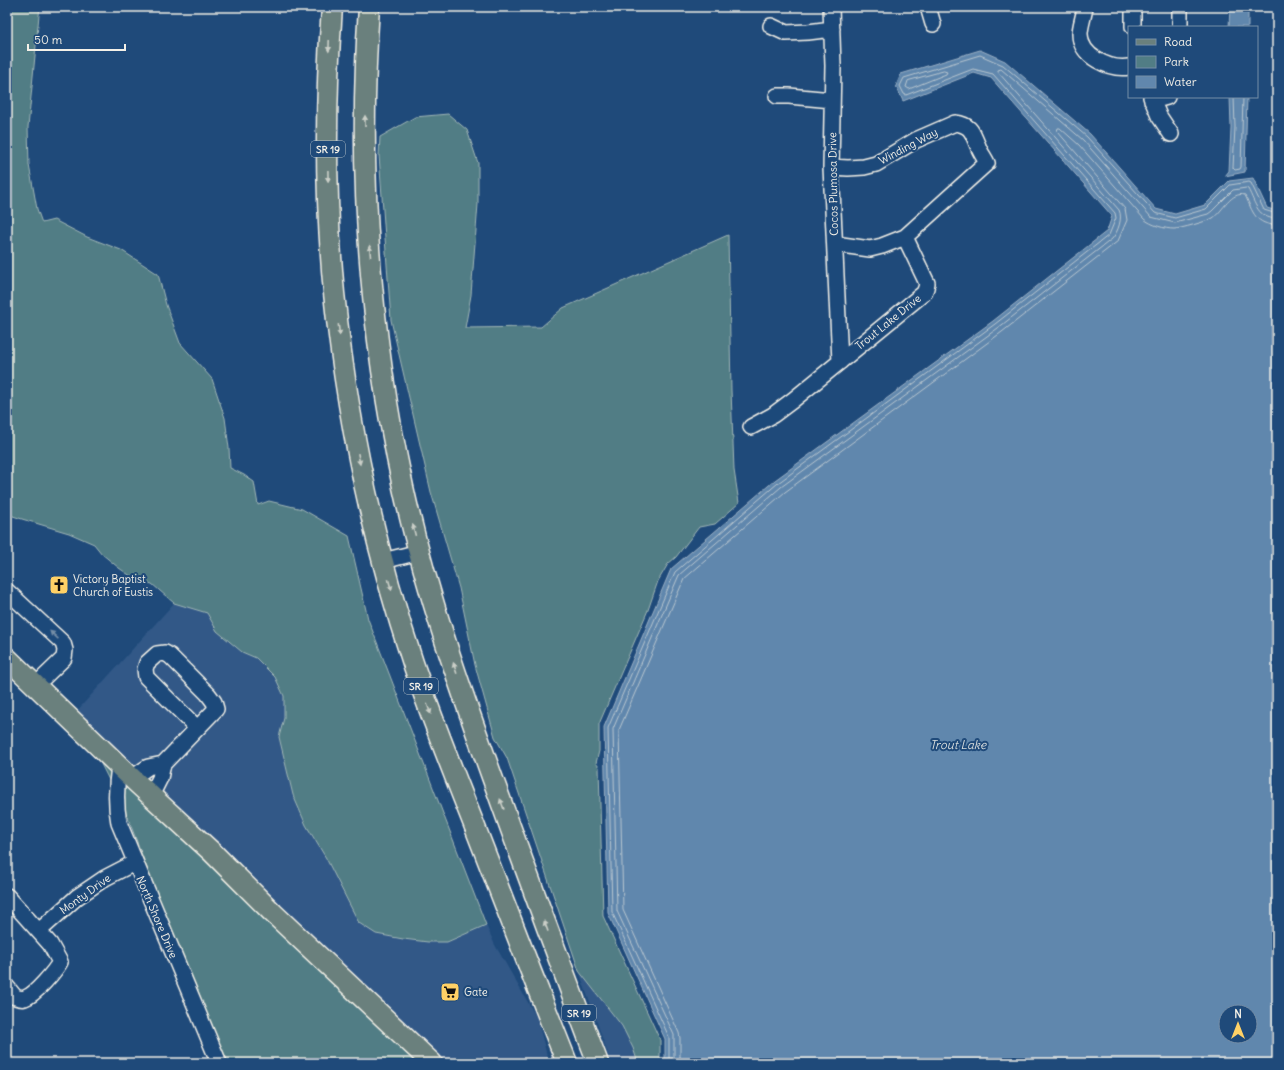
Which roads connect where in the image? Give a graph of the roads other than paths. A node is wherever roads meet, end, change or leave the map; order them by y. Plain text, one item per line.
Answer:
1 (332, 7) edge
2 (368, 7) edge
3 (831, 7) edge
4 (928, 7) edge
5 (1085, 7) edge
6 (1133, 7) edge
7 (1180, 7) edge
8 (933, 24) dead end
9 (771, 26) dead end
10 (1133, 26) edge
11 (1180, 26) edge
12 (832, 29) junction
13 (1128, 67) edge
14 (777, 96) dead end
15 (1151, 99) edge
16 (832, 100) junction
17 (1171, 134) dead end
18 (831, 166) junction
19 (905, 237) junction
20 (835, 244) junction
21 (840, 362) junction
22 (752, 427) dead end
23 (419, 552) junction
24 (383, 561) junction
25 (7, 592) edge
26 (7, 658) edge
27 (36, 685) junction
28 (197, 728) junction
29 (164, 764) junction
30 (125, 772) junction
31 (151, 796) junction
32 (134, 862) junction
33 (7, 896) edge
34 (39, 931) junction
35 (560, 963) junction
36 (7, 987) edge
37 (219, 1063) edge
38 (432, 1063) edge
39 (567, 1063) edge
40 (586, 1063) edge
41 (598, 1063) edge

1 -> 24 main road, SR 19
23 -> 2 main road, SR 19
3 - 12 street, Cocos Plumosa Drive
4 - 8 street
5 - 13 street
6 - 10 street
7 - 11 street
9 - 12 street
12 - 16 street, Cocos Plumosa Drive
14 - 16 street
15 - 17 street
16 - 18 street, Cocos Plumosa Drive
18 - 19 street, Winding Way
18 - 20 street, Cocos Plumosa Drive
19 - 20 street
19 - 21 street, Trout Lake Drive
20 - 21 street, Cocos Plumosa Drive
21 - 22 street, Trout Lake Drive
23 - 24 street
35 -> 23 main road, SR 19
24 -> 39 main road, SR 19
27 -> 25 street
26 - 27 main road
27 - 30 main road
28 - 28 street
28 - 29 street
29 - 30 street
29 - 31 street
30 - 31 main road
30 - 32 street, North Shore Drive
31 - 38 main road
32 - 34 street, Monty Drive
32 - 37 street, North Shore Drive
33 - 34 street
34 - 36 street
35 - 40 main road
35 - 41 main road, SR 19

